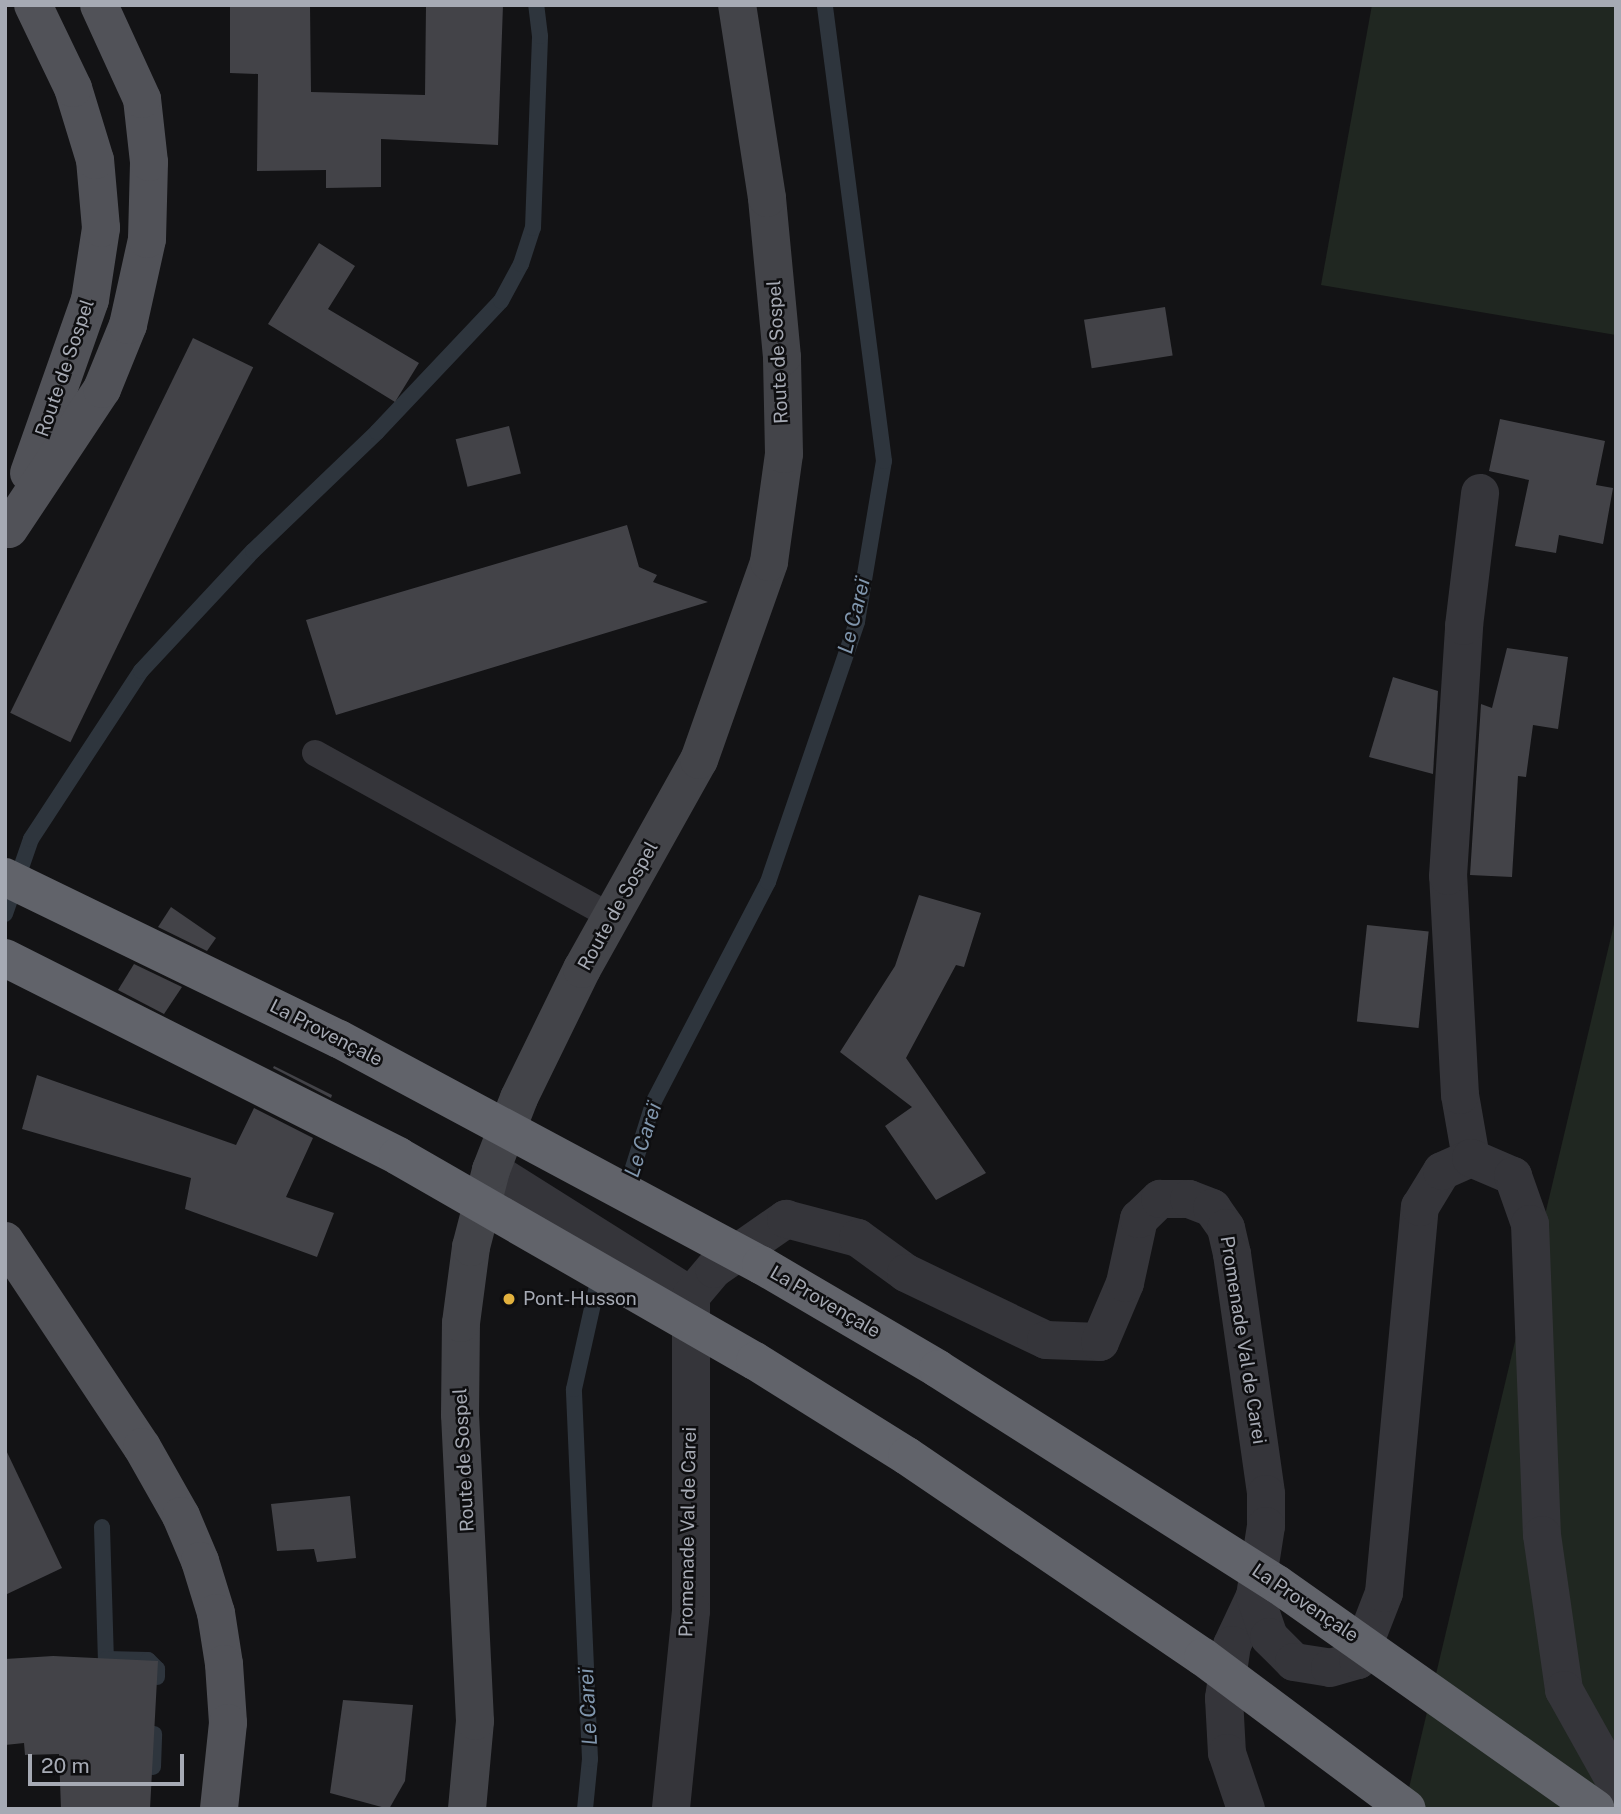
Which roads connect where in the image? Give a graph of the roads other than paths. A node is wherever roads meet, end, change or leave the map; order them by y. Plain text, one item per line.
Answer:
1 (33, 5) edge
2 (99, 5) edge
3 (737, 5) edge
4 (1480, 494) dead end
5 (7, 533) edge
6 (315, 753) dead end
7 (5, 877) edge
8 (612, 917) junction
9 (5, 958) edge
10 (1471, 1158) junction
11 (491, 1170) junction
12 (5, 1241) edge
13 (691, 1296) junction
14 (1255, 1596) junction
15 (1616, 1783) edge
16 (219, 1809) edge
17 (467, 1809) edge
18 (671, 1809) edge
19 (1247, 1809) edge
20 (1407, 1809) edge
21 (1596, 1809) edge

1 - 5 main road, Route de Sospel
2 - 5 main road, Route de Sospel
3 - 8 street, Route de Sospel
4 - 10 street
6 - 8 lane
7 - 21 highway, La Provençale, bridge
8 - 11 street, Route de Sospel
9 - 20 highway, bridge
10 - 14 street
10 - 15 street
11 - 13 street
11 - 17 street, Route de Sospel
12 - 16 main road
13 - 14 street, Promenade Val de Carei
13 - 18 street, Promenade Val de Carei
14 - 19 street, Promenade Val de Carei

